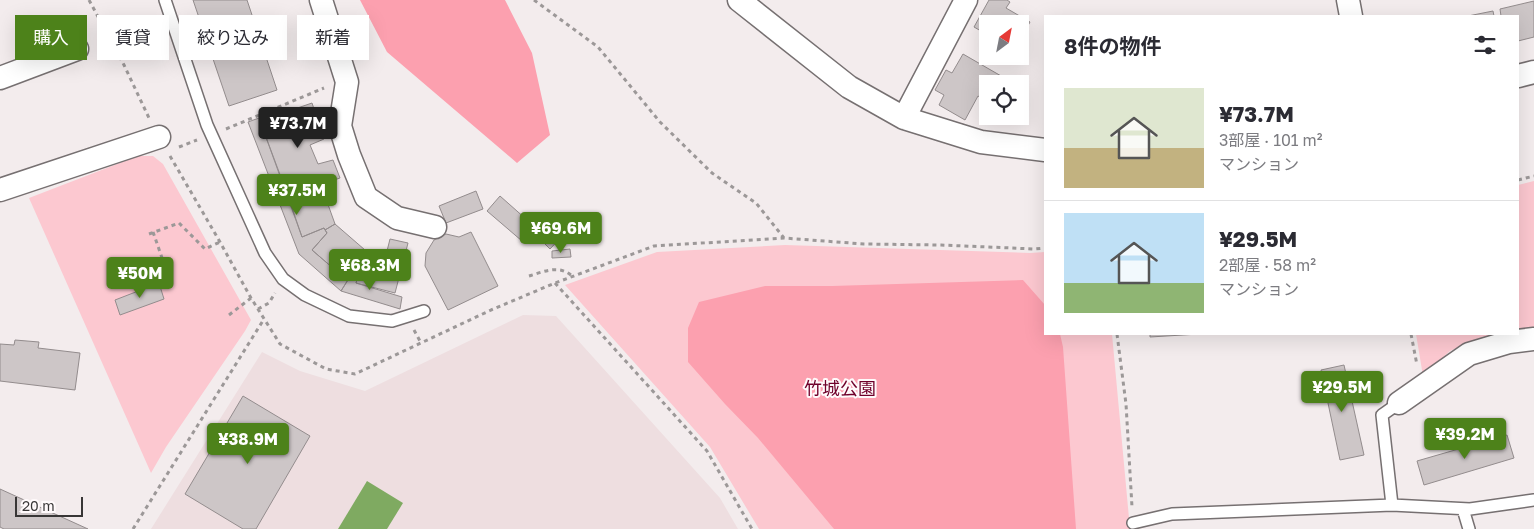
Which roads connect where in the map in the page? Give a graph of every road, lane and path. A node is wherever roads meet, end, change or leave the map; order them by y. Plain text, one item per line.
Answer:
1 (89, 0) edge
2 (165, 0) edge
3 (321, 0) edge
4 (534, 0) edge
5 (739, 0) edge
6 (966, 0) edge
7 (1348, 0) edge
8 (1351, 15) edge
9 (46, 60) edge
10 (1534, 72) edge
11 (1519, 76) edge
12 (0, 78) edge
13 (346, 80) junction
14 (904, 118) junction
15 (211, 134) junction
16 (159, 137) joint
17 (1044, 150) edge
18 (1534, 176) edge
19 (1519, 180) edge
20 (0, 190) edge
21 (435, 227) dead end
22 (784, 238) junction
23 (220, 242) junction
24 (1044, 248) edge
25 (168, 275) dead end
26 (529, 276) dead end
27 (573, 276) junction
28 (251, 298) junction
29 (269, 303) dead end
30 (258, 309) junction
31 (424, 311) dead end
32 (230, 315) dead end
33 (1117, 335) edge
34 (1534, 339) edge
35 (1399, 403) joint
36 (1534, 500) edge
37 (1392, 505) junction
38 (1463, 509) junction
39 (1133, 523) joint
40 (133, 529) edge
41 (752, 529) edge
42 (1469, 529) edge

1 - 16 path
2 - 15 lane
3 - 13 street
4 - 22 path
5 - 14 street
6 - 14 street
7 - 8 street
9 - 12 street
10 - 11 street
13 - 15 path
13 - 21 street
14 - 17 street
15 - 23 path
15 - 31 lane
16 - 20 street
18 - 19 path
22 - 24 path
22 - 27 path
23 - 25 path
23 - 28 path
26 - 27 path
27 - 41 path
28 - 30 path
28 - 32 path
29 - 30 path
30 - 40 path
33 - 39 path
34 - 35 street
35 - 37 lane
36 - 38 lane
37 - 38 lane
37 - 39 lane
38 - 42 lane

